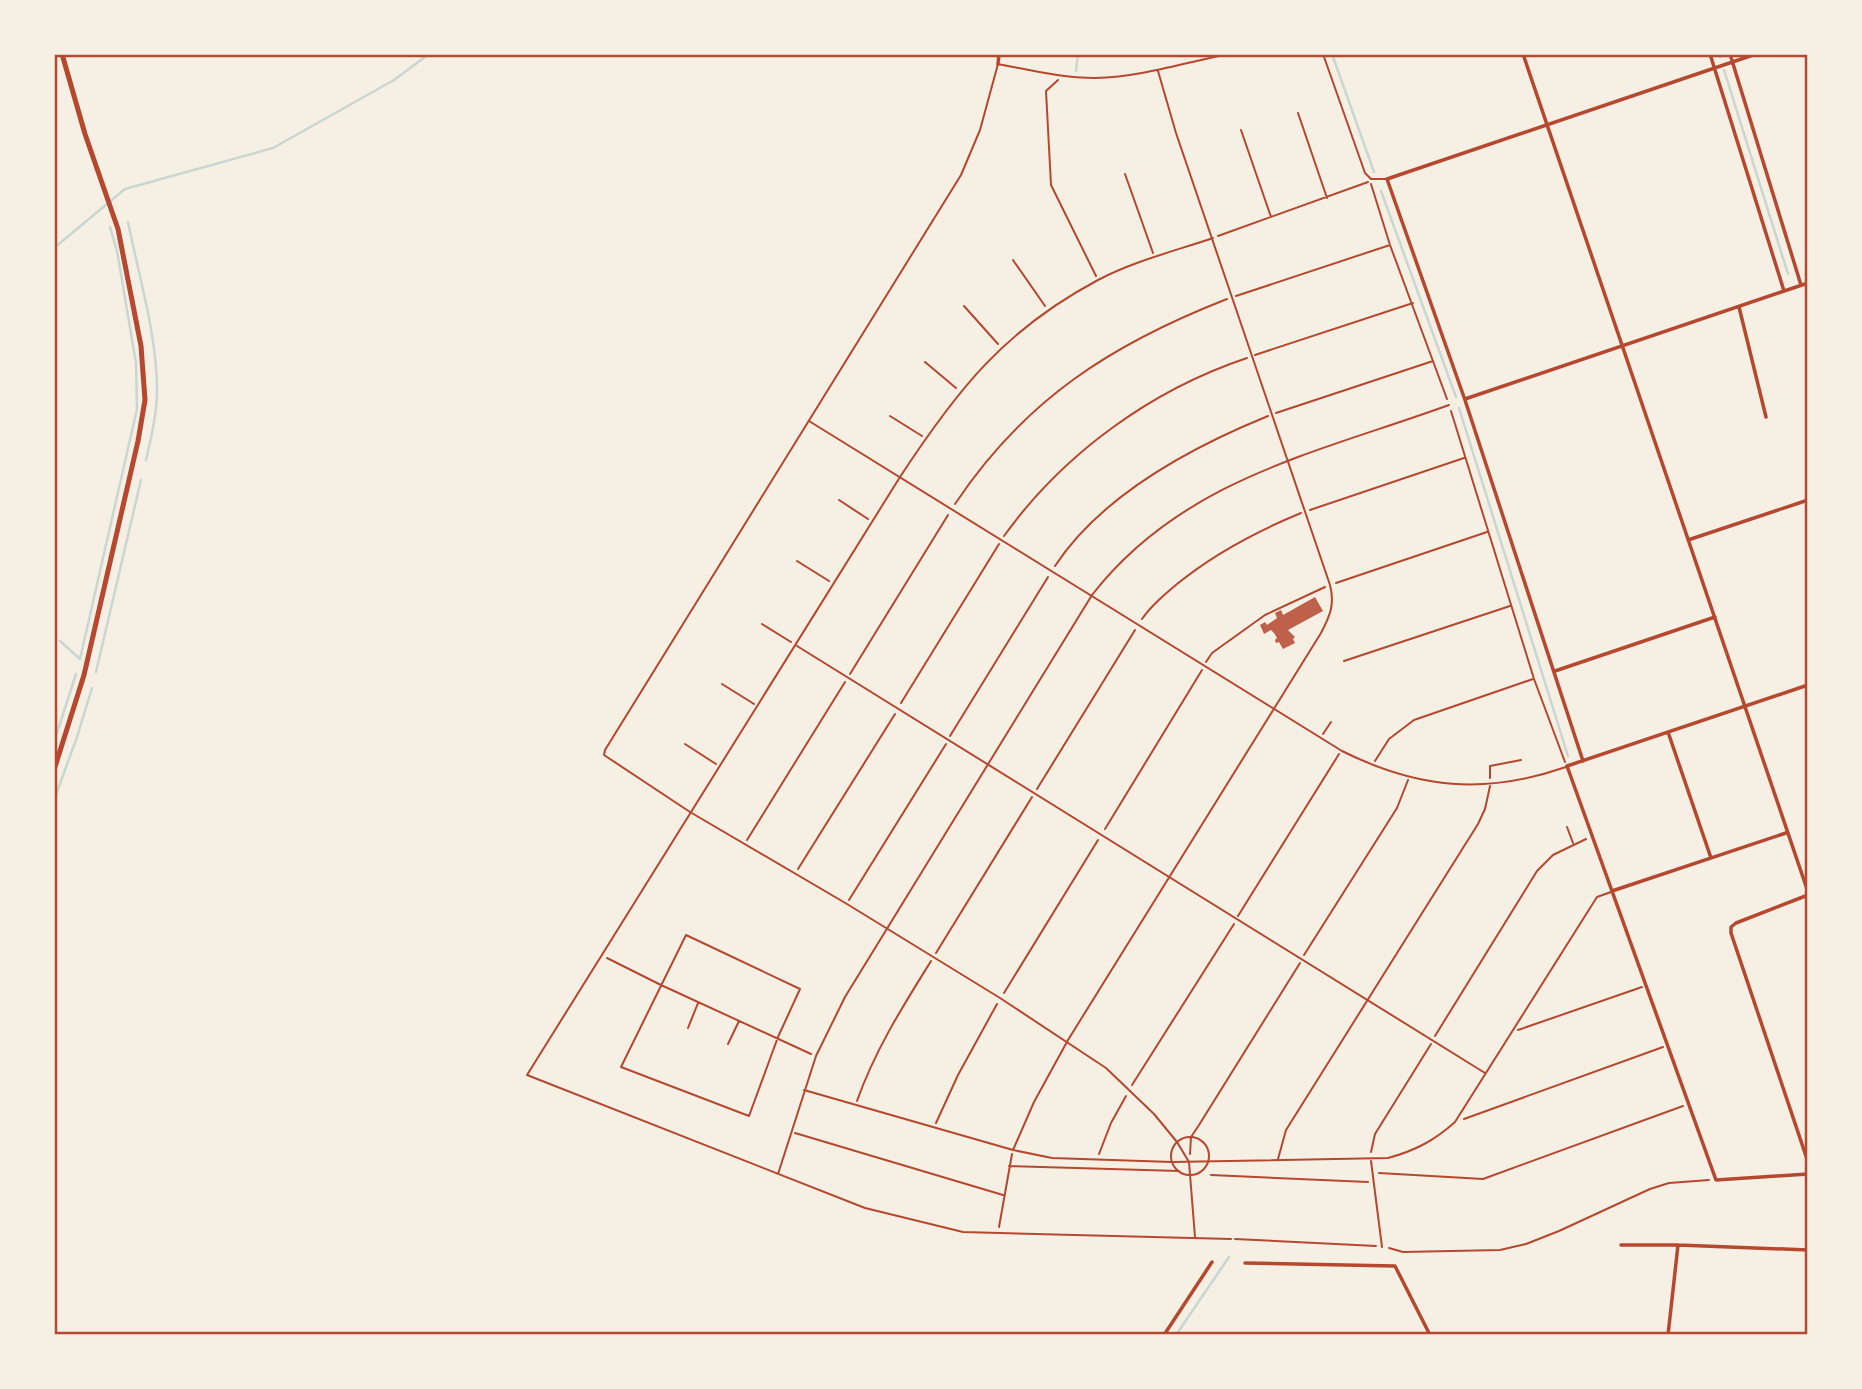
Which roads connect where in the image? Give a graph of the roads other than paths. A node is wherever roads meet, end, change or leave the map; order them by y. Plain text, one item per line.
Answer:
1 (62, 54) edge
2 (999, 54) edge
3 (1228, 54) edge
4 (1323, 54) edge
5 (1523, 54) edge
6 (1710, 54) edge
7 (1730, 54) edge
8 (1756, 54) edge
9 (1732, 62) junction
10 (998, 64) junction
11 (1714, 68) junction
12 (1157, 69) junction
13 (1547, 124) junction
14 (1387, 179) junction
15 (1213, 238) junction
16 (1808, 283) edge
17 (1801, 285) junction
18 (1784, 291) junction
19 (1739, 307) junction
20 (1622, 347) junction
21 (1465, 400) junction
22 (1449, 405) road end
23 (1766, 417) dead end
24 (808, 420) junction
25 (1288, 461) junction
26 (900, 477) junction
27 (1808, 500) edge
28 (1688, 540) junction
29 (1091, 596) junction
30 (1715, 617) junction
31 (796, 645) junction
32 (1555, 671) junction
33 (1808, 685) edge
34 (1744, 706) junction
35 (1274, 709) junction
36 (1668, 732) junction
37 (1583, 761) junction
38 (989, 764) junction
39 (1567, 766) junction
40 (54, 770) edge
41 (1490, 784) junction
42 (691, 812) junction
43 (1787, 833) junction
44 (1711, 858) junction
45 (1169, 876) junction
46 (1612, 891) junction
47 (1808, 894) edge
48 (885, 929) junction
49 (1368, 999) junction
50 (1068, 1041) junction
51 (1486, 1074) junction
52 (804, 1090) junction
53 (1013, 1150) junction
54 (1278, 1160) junction
55 (1371, 1160) junction
56 (1189, 1162) junction
57 (1808, 1162) edge
58 (778, 1174) junction
59 (1808, 1174) edge
60 (1195, 1238) junction
61 (1231, 1239) road end
62 (1621, 1245) dead end
63 (1678, 1245) junction
64 (1382, 1247) road end
65 (1808, 1251) edge
66 (1212, 1262) dead end
67 (1245, 1263) dead end
68 (1164, 1335) edge
69 (1430, 1335) edge
70 (1668, 1335) edge

1 - 40 main road
2 - 10 street
3 - 12 lane
4 - 14 lane
5 - 13 street
6 - 11 street
7 - 9 street
8 - 9 street
9 - 11 street
9 - 17 street
10 - 12 lane
10 - 24 lane
11 - 13 street
11 - 18 street
12 - 15 lane
13 - 14 street
13 - 20 street
14 - 21 street
15 - 25 lane
15 - 26 lane
16 - 17 street
17 - 18 street
18 - 19 street
19 - 20 street
19 - 23 street
20 - 21 street
20 - 28 street
21 - 32 street
22 - 25 lane
24 - 26 lane
24 - 42 lane
25 - 29 lane
25 - 35 lane
26 - 29 lane
26 - 31 lane
27 - 28 street
28 - 30 street
29 - 35 lane
29 - 38 lane
30 - 32 street
30 - 34 street
31 - 38 lane
31 - 42 lane
32 - 37 street
33 - 34 street
34 - 36 street
34 - 43 street
35 - 41 lane
35 - 45 lane
36 - 37 street
36 - 44 street
37 - 39 street
38 - 45 lane
38 - 48 lane
39 - 41 lane
39 - 46 street
41 - 49 lane
42 - 48 lane
42 - 58 lane
43 - 44 street
43 - 47 street
44 - 46 street
45 - 49 lane
45 - 50 lane
46 - 51 lane
46 - 59 street
47 - 57 street
48 - 50 lane
48 - 52 lane
49 - 51 lane
49 - 54 lane
50 - 53 lane
50 - 56 lane
51 - 55 lane
52 - 53 lane
52 - 58 lane
53 - 56 lane
54 - 55 lane
54 - 56 lane
55 - 64 lane
56 - 60 lane
58 - 60 lane
60 - 61 lane
62 - 63 street
63 - 65 street
63 - 70 street
66 - 68 street
67 - 69 street

